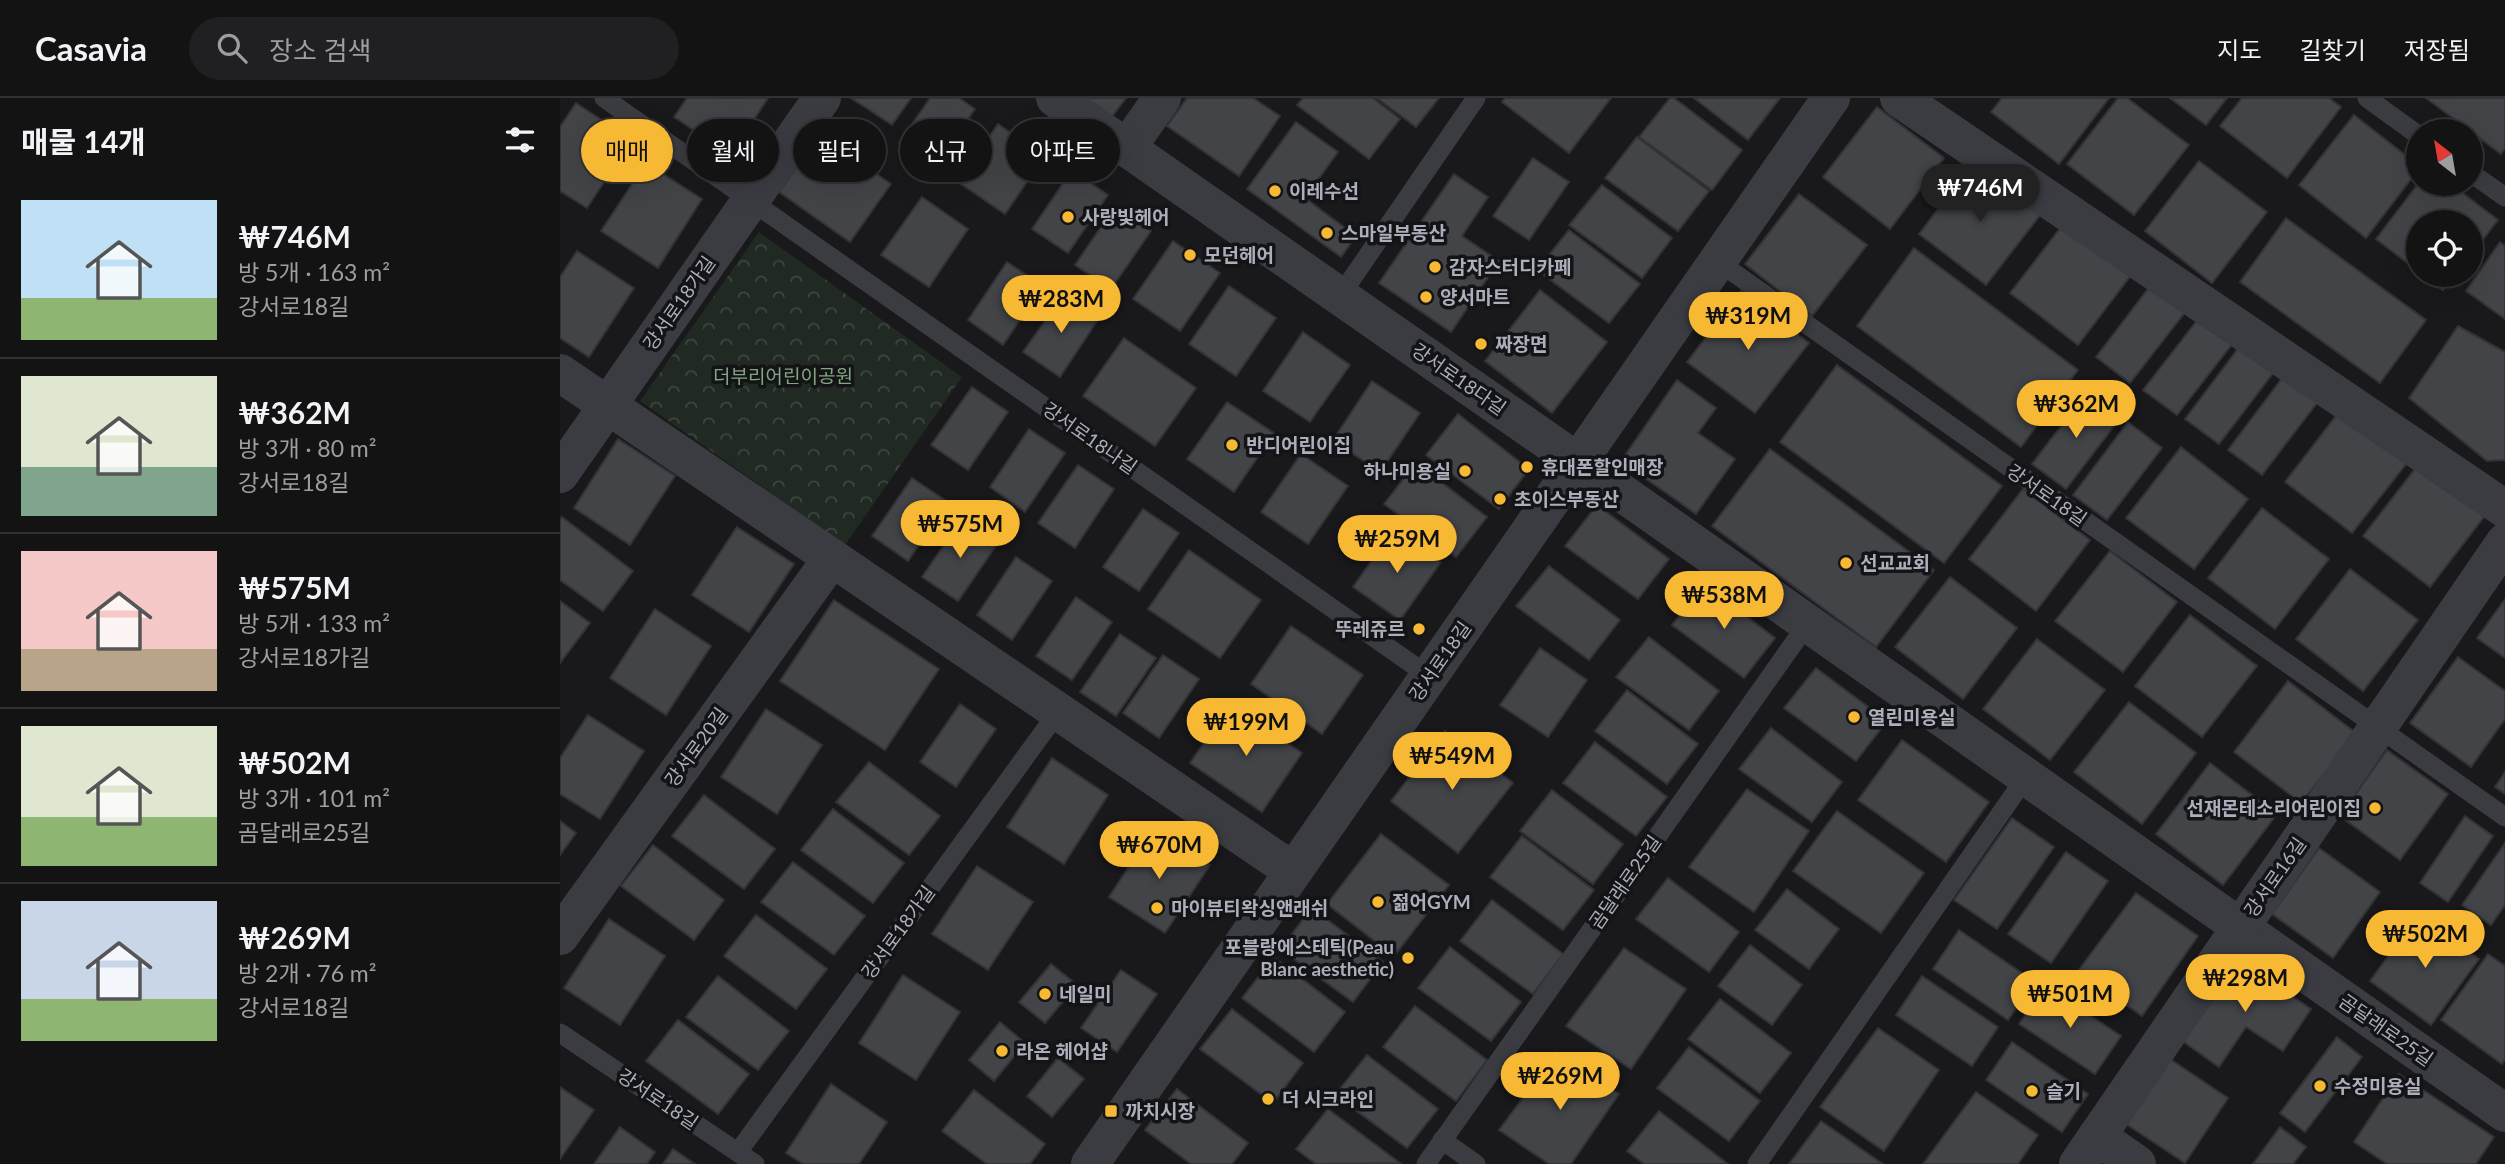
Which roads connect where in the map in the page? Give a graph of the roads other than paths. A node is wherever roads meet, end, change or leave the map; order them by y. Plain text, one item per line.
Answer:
1 (604, 98) edge
2 (822, 98) edge
3 (1055, 98) edge
4 (1162, 98) edge
5 (1476, 98) edge
6 (1831, 98) edge
7 (1899, 98) edge
8 (2367, 98) edge
9 (2406, 126) edge
10 (1127, 148) junction
11 (2483, 181) edge
12 (2505, 197) edge
13 (751, 201) junction
14 (1717, 261) junction
15 (1340, 296) junction
16 (560, 373) edge
17 (608, 406) junction
18 (1578, 462) junction
19 (560, 474) edge
20 (2505, 509) edge
21 (2505, 542) edge
22 (832, 558) junction
23 (1808, 623) junction
24 (1429, 676) junction
25 (1058, 712) junction
26 (2377, 728) junction
27 (2026, 777) junction
28 (2505, 817) edge
29 (1293, 871) junction
30 (2240, 927) junction
31 (560, 936) edge
32 (560, 1033) edge
33 (2505, 1113) edge
34 (1442, 1140) junction
35 (2087, 1150) edge
36 (738, 1152) junction
37 (755, 1164) edge
38 (1090, 1164) edge
39 (1426, 1164) edge
40 (1476, 1164) edge
41 (1757, 1164) edge
42 (2137, 1164) edge

1 - 13 lane, 강서로18나길
2 - 13 street
3 - 10 street, 강서로18다길
4 - 10 street
5 - 15 lane
6 - 14 street, 강서로18길
7 - 20 street
8 - 9 lane
10 - 15 street, 강서로18다길
11 - 12 lane
13 - 17 street, 강서로18가길
13 - 24 lane, 강서로18나길
14 - 18 street, 강서로18길
14 - 26 lane, 강서로18길
15 - 18 street, 강서로18다길
16 - 17 street
17 - 19 street, 강서로18가길
17 - 22 street
18 - 23 street, 곰달래로25길
18 - 24 street, 강서로18길
21 - 26 street, 강서로16길
22 - 25 street
22 - 31 street, 강서로20길
23 - 27 street, 곰달래로25길
23 - 34 lane, 곰달래로25길
24 - 29 street, 강서로18길
25 - 29 street
25 - 36 lane, 강서로18가길
26 - 28 lane
26 - 30 street, 강서로16길
27 - 30 street, 곰달래로25길
27 - 41 lane
29 - 38 street, 강서로18길
30 - 33 street, 곰달래로25길
30 - 35 street, 강서로16길
32 - 36 lane, 강서로18길
34 - 39 lane, 곰달래로25길
34 - 40 lane
35 - 42 street
36 - 37 lane, 강서로18길

